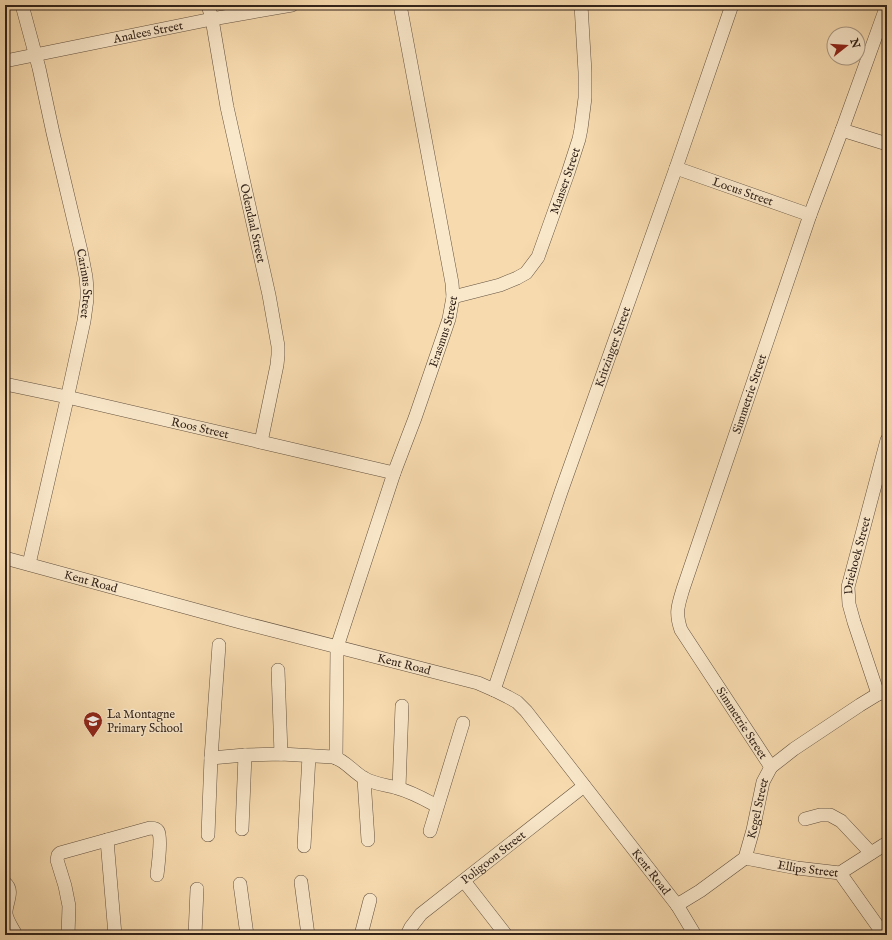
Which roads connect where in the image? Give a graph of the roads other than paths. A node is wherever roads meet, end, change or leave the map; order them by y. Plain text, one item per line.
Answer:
1 (22, 5) edge
2 (208, 5) edge
3 (292, 5) edge
4 (400, 5) edge
5 (582, 5) edge
6 (732, 5) edge
7 (886, 7) edge
8 (212, 19) junction
9 (36, 55) junction
10 (5, 61) edge
11 (842, 130) junction
12 (887, 144) edge
13 (676, 168) junction
14 (810, 215) junction
15 (453, 296) junction
16 (5, 384) edge
17 (67, 397) junction
18 (887, 440) edge
19 (261, 442) junction
20 (394, 473) junction
21 (5, 558) edge
22 (29, 564) junction
23 (219, 645) dead end
24 (337, 647) junction
25 (278, 670) dead end
26 (494, 690) junction
27 (882, 693) edge
28 (402, 706) dead end
29 (463, 723) dead end
30 (281, 754) junction
31 (245, 755) junction
32 (309, 756) junction
33 (211, 758) junction
34 (336, 758) junction
35 (771, 767) junction
36 (364, 779) junction
37 (584, 786) junction
38 (399, 788) junction
39 (437, 806) junction
40 (805, 819) dead end
41 (242, 829) dead end
42 (430, 831) dead end
43 (208, 835) dead end
44 (107, 840) junction
45 (368, 840) dead end
46 (887, 843) edge
47 (304, 846) dead end
48 (871, 853) junction
49 (745, 858) junction
50 (840, 873) junction
51 (158, 875) dead end
52 (464, 881) junction
53 (300, 882) dead end
54 (5, 883) edge
55 (240, 884) dead end
56 (197, 889) dead end
57 (370, 900) dead end
58 (677, 905) junction
59 (16, 935) edge
60 (68, 935) edge
61 (115, 935) edge
62 (195, 935) edge
63 (247, 935) edge
64 (308, 935) edge
65 (361, 935) edge
66 (407, 935) edge
67 (506, 935) edge
68 (695, 935) edge
69 (884, 935) edge

1 - 9 street, Carinus Street
2 - 8 street, Odendaal Street
3 - 8 street, Analees Street
4 - 15 street, Erasmus Street
5 - 15 street, Manser Street
6 - 13 street, Kritzinger Street
7 - 11 street, Simmetrie Street
8 - 9 street, Analees Street
8 - 19 street, Odendaal Street
9 - 10 street, Analees Street
9 - 17 street, Carinus Street
11 - 12 street
11 - 14 street, Simmetrie Street
13 - 14 street, Locus Street
13 - 26 street, Kritzinger Street
14 - 35 street, Simmetrie Street
15 - 20 street, Erasmus Street
16 - 17 street, Roos Street
17 - 19 street, Roos Street
17 - 22 street, Carinus Street
18 - 27 street, Driehoek Street
19 - 20 street, Roos Street
20 - 24 street, Erasmus Street
21 - 22 street, Kent Road
22 - 24 street, Kent Road
23 - 33 street
24 - 26 street, Kent Road
24 - 34 street, Erasmus Street
25 - 30 street
26 - 37 street, Kent Road
27 - 35 street, Kegel Street
28 - 38 street
29 - 39 street
30 - 31 street
30 - 32 street
31 - 33 street
31 - 41 street
32 - 34 street
32 - 47 street
33 - 43 street
34 - 36 street
35 - 49 street, Kegel Street
36 - 38 street
36 - 45 street
37 - 52 street, Poligoon Street
37 - 58 street, Kent Road
38 - 39 street
39 - 42 street
40 - 48 street
44 - 51 street
44 - 60 street
44 - 61 street
46 - 48 street, Ellips Street
48 - 50 street, Ellips Street
49 - 50 street, Ellips Street
49 - 58 street
50 - 69 street
52 - 66 street, Poligoon Street
52 - 67 street
53 - 64 street
54 - 59 street
55 - 63 street
56 - 62 street
57 - 65 street
58 - 68 street, Kent Road

